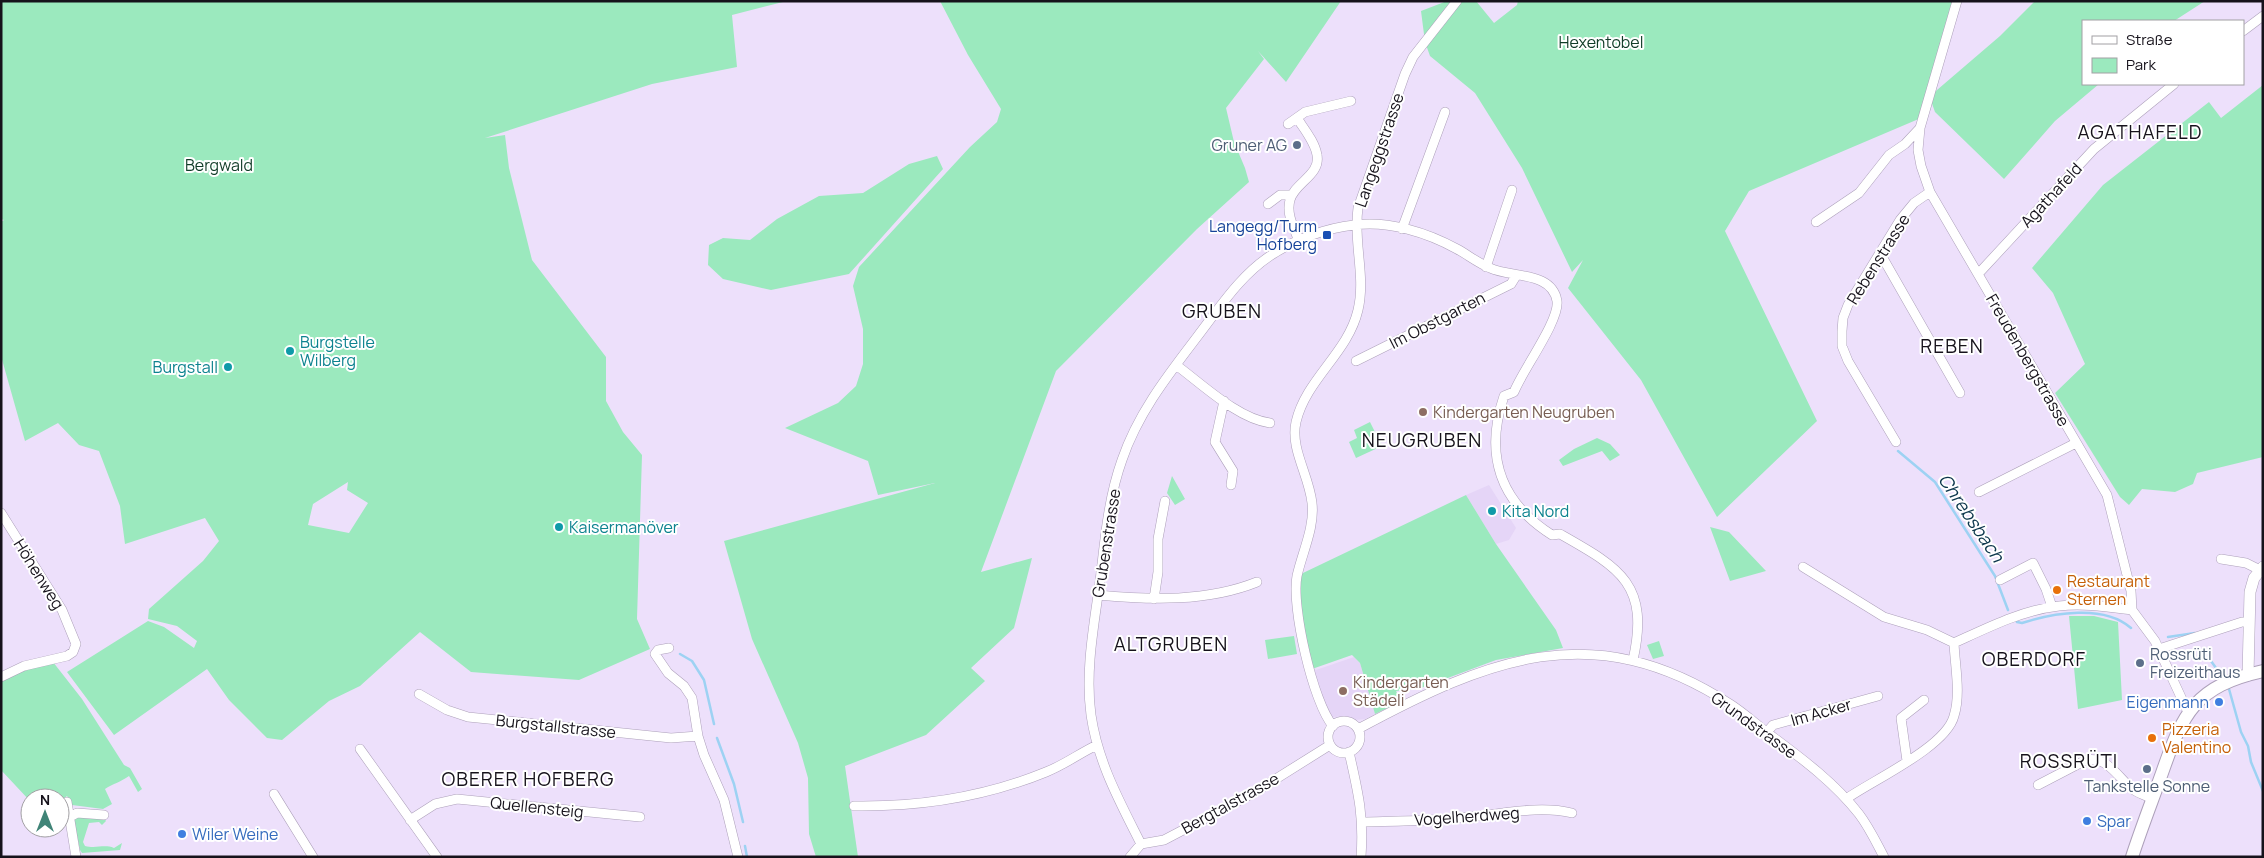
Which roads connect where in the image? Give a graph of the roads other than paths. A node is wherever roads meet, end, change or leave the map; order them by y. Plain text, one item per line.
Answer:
1 (1457, 1) edge
2 (1956, 1) edge
3 (2263, 16) edge
4 (2244, 30) edge
5 (2173, 85) edge
6 (1351, 101) dead end
7 (1445, 112) dead end
8 (1297, 118) junction
9 (1288, 124) dead end
10 (1920, 128) junction
11 (1512, 190) dead end
12 (1930, 192) junction
13 (1292, 195) junction
14 (1268, 204) dead end
15 (1816, 222) dead end
16 (1356, 224) junction
17 (1402, 229) junction
18 (1299, 241) junction
19 (1880, 253) junction
20 (1486, 267) junction
21 (1979, 273) junction
22 (1516, 276) junction
23 (1356, 361) dead end
24 (1176, 365) junction
25 (1960, 393) dead end
26 (1224, 401) junction
27 (1270, 423) dead end
28 (1896, 442) dead end
29 (2076, 443) junction
30 (1230, 485) dead end
31 (1979, 492) dead end
32 (1165, 501) dead end
33 (1, 513) edge
34 (2221, 559) dead end
35 (1803, 567) dead end
36 (2261, 568) edge
37 (2000, 580) dead end
38 (1257, 582) dead end
39 (1098, 595) junction
40 (1154, 599) junction
41 (2052, 607) junction
42 (2132, 610) junction
43 (2249, 622) junction
44 (1954, 643) junction
45 (669, 648) dead end
46 (2159, 649) junction
47 (1633, 660) junction
48 (2263, 671) edge
49 (2248, 675) junction
50 (1, 677) edge
51 (419, 694) dead end
52 (1878, 696) dead end
53 (1924, 700) dead end
54 (2189, 711) junction
55 (1332, 726) junction
56 (1358, 730) junction
57 (1767, 732) junction
58 (698, 736) junction
59 (1097, 745) junction
60 (1330, 745) junction
61 (360, 749) dead end
62 (1349, 752) junction
63 (1907, 761) junction
64 (2038, 785) dead end
65 (274, 794) dead end
66 (1846, 799) junction
67 (2152, 799) junction
68 (854, 806) dead end
69 (1572, 813) dead end
70 (104, 815) dead end
71 (70, 817) joint
72 (640, 817) dead end
73 (410, 820) junction
74 (1362, 822) junction
75 (1141, 844) junction
76 (76, 857) edge
77 (313, 857) edge
78 (437, 857) edge
79 (738, 857) edge
80 (1130, 857) edge
81 (1361, 857) edge
82 (1884, 857) edge
83 (2132, 857) edge

1 - 16 street, Langeggstrasse
2 - 10 street, Freudenbergstrasse
3 - 4 street
5 - 21 street, Agathafeld
6 - 8 street
7 - 17 street
8 - 9 street
8 - 13 street
10 - 12 street, Freudenbergstrasse
10 - 15 street
11 - 20 street
12 - 19 street, Rebenstrasse
12 - 21 street, Freudenbergstrasse
13 - 14 street
13 - 18 street
16 - 17 street
16 - 18 street, Grubenstrasse
16 - 55 street, Langeggstrasse
17 - 20 street
18 - 24 street, Grubenstrasse
19 - 25 street
19 - 28 street, Rebenstrasse
20 - 22 street
21 - 29 street, Freudenbergstrasse
22 - 23 street, Im Obstgarten
22 - 47 street
24 - 26 street
24 - 39 street, Grubenstrasse
26 - 27 street
26 - 30 street
29 - 31 street
29 - 42 street, Freudenbergstrasse
32 - 40 street
33 - 50 street, Höhenweg
34 - 36 street
35 - 44 street
36 - 43 street
37 - 41 street
38 - 40 street
39 - 40 street
39 - 59 street, Grubenstrasse
41 - 42 street
41 - 44 street
42 - 46 street, Freudenbergstrasse
43 - 46 street
43 - 49 street
44 - 63 street
45 - 58 street
46 - 54 street, Freudenbergstrasse
47 - 56 street, Grundstrasse
47 - 57 street, Grundstrasse
48 - 49 main road
49 - 54 main road
51 - 58 street, Burgstallstrasse
52 - 57 street, Im Acker
53 - 63 street
54 - 67 main road
55 - 56 street
55 - 60 street
56 - 62 street
57 - 66 street, Grundstrasse
58 - 79 street
59 - 68 street
59 - 75 street, Grubenstrasse
60 - 62 street
60 - 75 street, Bergtalstrasse
61 - 73 street
62 - 74 street
63 - 66 street
64 - 67 street
65 - 77 street
66 - 82 street, Grundstrasse
67 - 83 main road
69 - 74 street, Vogelherdweg
70 - 71 street
71 - 76 street
72 - 73 street, Quellensteig
73 - 78 street
74 - 81 street
75 - 80 street

